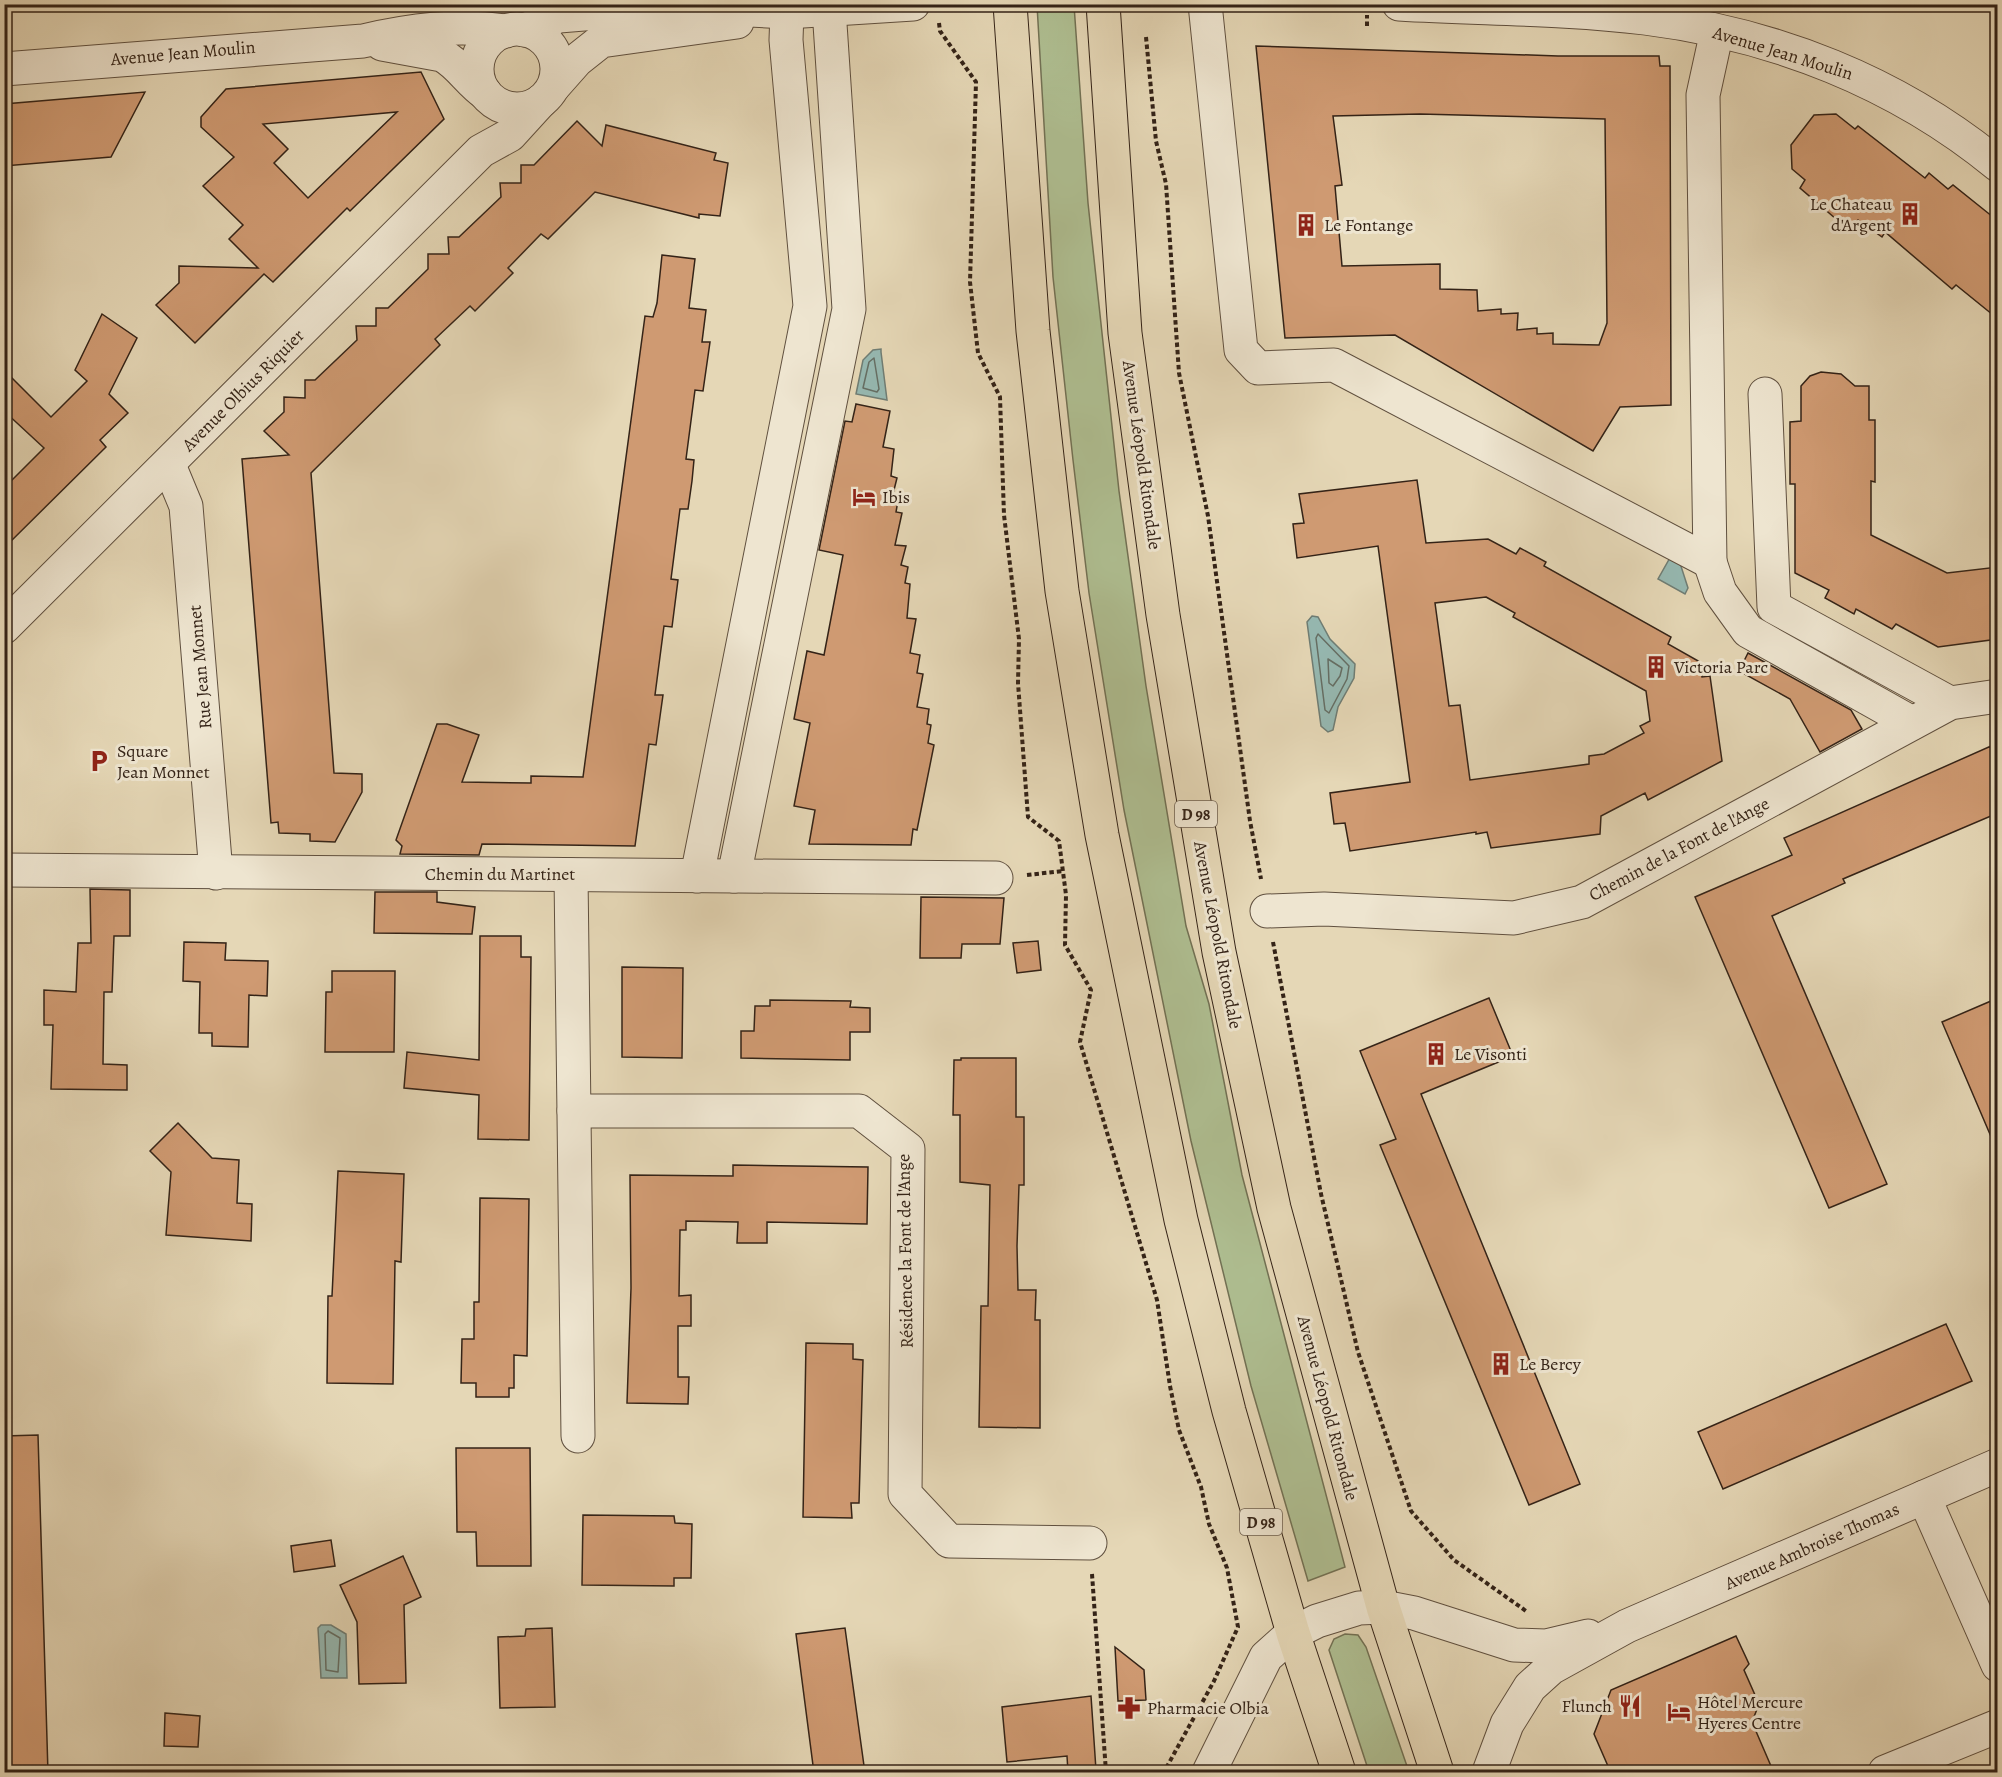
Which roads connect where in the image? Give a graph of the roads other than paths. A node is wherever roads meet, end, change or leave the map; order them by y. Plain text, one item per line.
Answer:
1 (913, 4) edge
2 (1010, 4) edge
3 (1102, 4) edge
4 (1204, 4) edge
5 (1399, 4) edge
6 (619, 7) edge
7 (829, 9) junction
8 (787, 12) junction
9 (515, 30) junction
10 (1717, 31) junction
11 (363, 41) junction
12 (4, 69) edge
13 (548, 93) junction
14 (488, 96) junction
15 (481, 151) junction
16 (1998, 165) edge
17 (1764, 394) dead end
18 (169, 465) junction
19 (1710, 562) junction
20 (4, 627) edge
21 (1998, 696) edge
22 (1950, 703) junction
23 (1912, 723) junction
24 (4, 870) edge
25 (216, 873) junction
26 (571, 874) junction
27 (697, 876) junction
28 (734, 876) junction
29 (996, 878) dead end
30 (1267, 911) road end
31 (574, 1111) junction
32 (578, 1436) dead end
33 (1998, 1465) edge
34 (1924, 1497) junction
35 (1090, 1543) road end
36 (1383, 1606) junction
37 (1627, 1626) junction
38 (1293, 1633) junction
39 (1998, 1665) edge
40 (1998, 1726) edge
41 (1209, 1773) edge
42 (1339, 1773) edge
43 (1437, 1773) edge
44 (1489, 1773) edge
45 (1885, 1773) edge

1 - 7 street
2 - 38 highway, D 98
3 - 36 highway, Avenue Léopold Ritondale / D 98
4 - 19 street
5 - 10 street, Avenue Jean Moulin
6 - 8 street
6 - 9 street
7 - 8 street
7 - 28 street
8 - 13 street
8 - 27 street
9 - 11 street, Avenue Jean Moulin
9 - 13 street
9 - 14 street
10 - 16 street, Avenue Jean Moulin
10 - 19 street
11 - 12 street, Avenue Jean Moulin
11 - 14 street, Avenue Jean Moulin
13 - 14 street
13 - 15 street, Avenue Olbius Riquier
14 - 15 street
15 - 18 street, Avenue Olbius Riquier
17 - 22 street
18 - 20 street, Avenue Olbius Riquier
18 - 25 street, Rue Jean Monnet
19 - 23 street
21 - 22 street, Chemin de la Font de l'Ange
22 - 23 street, Chemin de la Font de l'Ange
23 - 30 street, Chemin de la Font de l'Ange
24 - 25 street, Chemin du Martinet
25 - 26 street, Chemin du Martinet
26 - 27 street, Chemin du Martinet
26 - 31 street
27 - 28 street, Chemin du Martinet
28 - 29 street, Chemin du Martinet
31 - 32 street
31 - 35 street, Résidence la Font de l'Ange
33 - 34 street, Avenue Ambroise Thomas
34 - 37 street, Avenue Ambroise Thomas
34 - 39 street
36 - 37 street, Avenue Ambroise Thomas
36 - 38 street, Avenue Ambroise Thomas
36 - 43 highway, Avenue Léopold Ritondale / D 98
37 - 44 street, Avenue Ambroise Thomas
38 - 41 street, Avenue Ambroise Thomas
38 - 42 highway, D 98
40 - 45 street

